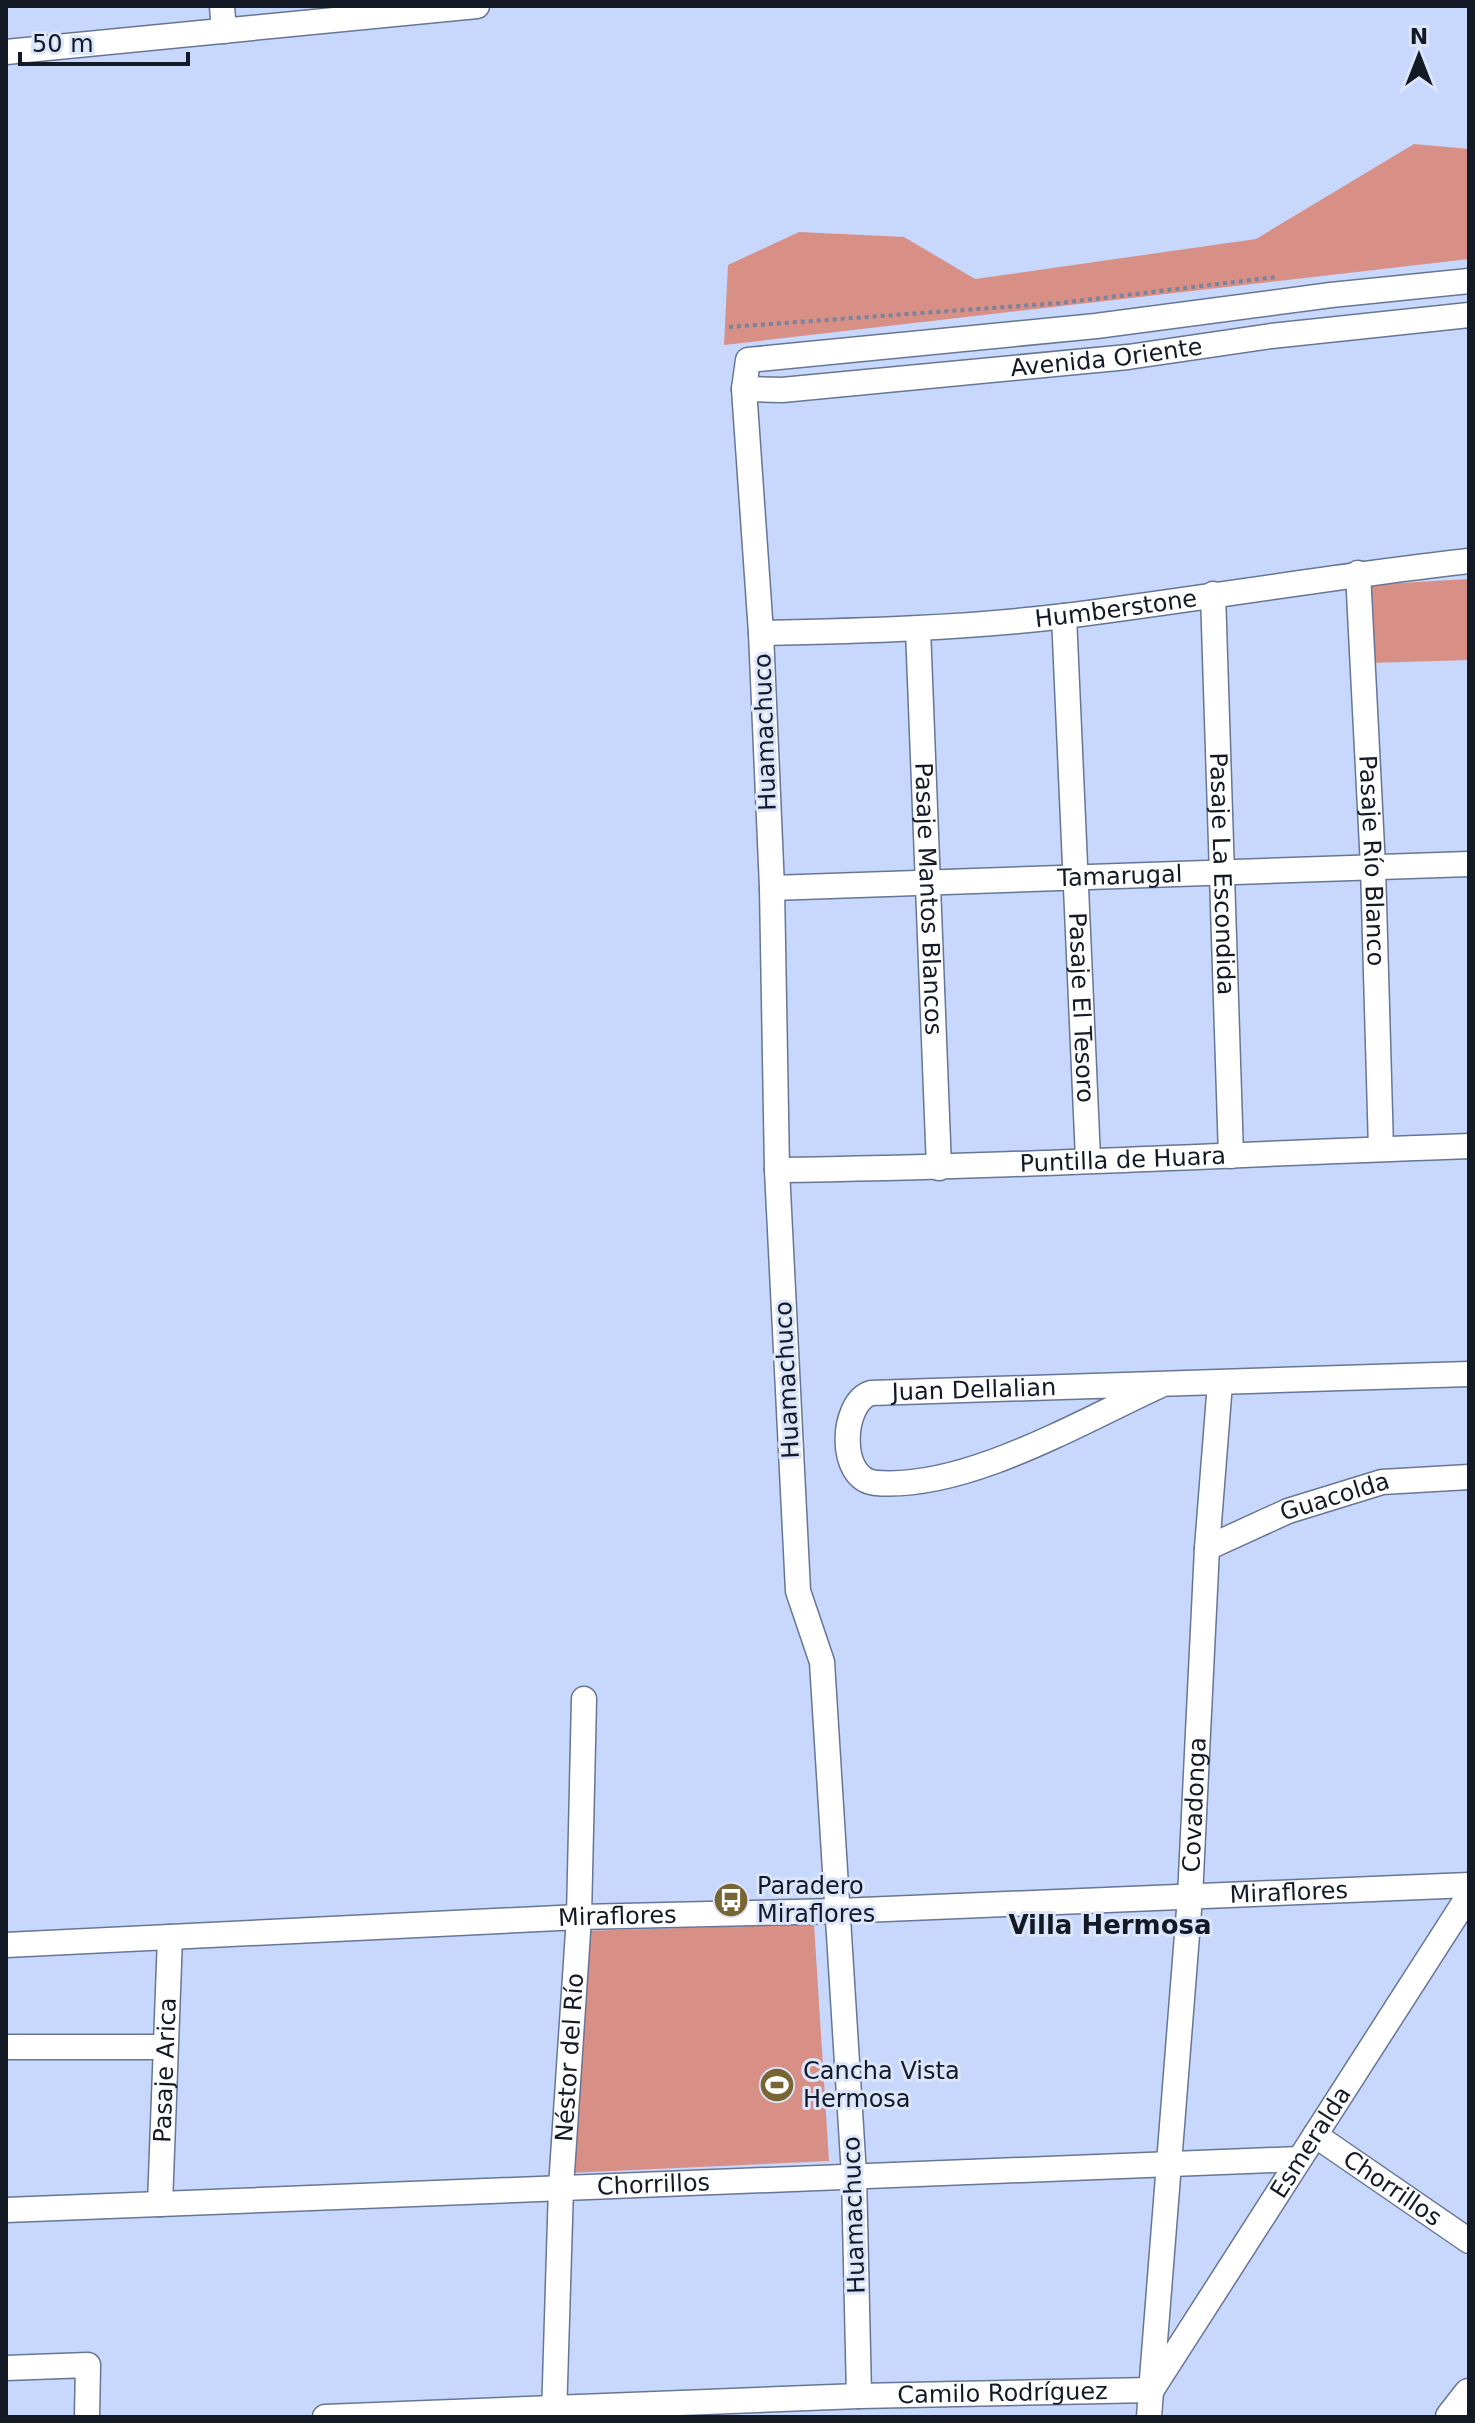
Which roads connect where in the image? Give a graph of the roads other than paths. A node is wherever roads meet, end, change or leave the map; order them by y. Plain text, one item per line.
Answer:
1 (222, 6) edge
2 (477, 6) edge
3 (224, 31) junction
4 (6, 52) edge
5 (1469, 281) edge
6 (1469, 315) edge
7 (748, 360) joint
8 (744, 389) junction
9 (1469, 561) edge
10 (1358, 573) junction
11 (1213, 594) junction
12 (1064, 616) junction
13 (918, 629) junction
14 (761, 633) junction
15 (1469, 864) edge
16 (1373, 867) junction
17 (1224, 873) junction
18 (1074, 878) junction
19 (930, 883) junction
20 (772, 888) junction
21 (1469, 1146) edge
22 (1381, 1149) junction
23 (1231, 1156) junction
24 (1088, 1159) junction
25 (939, 1168) junction
26 (777, 1170) junction
27 (1469, 1374) edge
28 (1220, 1383) junction
29 (1161, 1385) junction
30 (1469, 1477) edge
31 (1207, 1548) junction
32 (584, 1699) dead end
33 (1469, 1885) edge
34 (1469, 1895) edge
35 (1190, 1897) junction
36 (838, 1911) junction
37 (579, 1917) junction
38 (170, 1937) junction
39 (6, 1945) edge
40 (6, 2047) edge
41 (164, 2047) junction
42 (1315, 2135) junction
43 (1299, 2159) junction
44 (1168, 2162) junction
45 (854, 2175) junction
46 (561, 2187) junction
47 (160, 2204) junction
48 (6, 2210) edge
49 (1469, 2241) edge
50 (6, 2368) edge
51 (1151, 2390) junction
52 (1469, 2394) edge
53 (859, 2396) junction
54 (554, 2414) edge
55 (87, 2417) edge
56 (325, 2417) edge
57 (1149, 2417) edge
58 (1451, 2417) edge

1 - 3 street
2 - 3 street
3 - 4 street
5 - 7 street, Avenida Oriente
6 - 8 street, Avenida Oriente
7 - 8 street, Huamachuco
8 - 14 street, Huamachuco
9 - 10 street, Humberstone
10 - 11 street, Humberstone
10 - 16 street, Pasaje Río Blanco
11 - 12 street, Humberstone
11 - 17 street, Pasaje La Escondida
12 - 13 street, Humberstone
12 - 18 street, Pasaje El Tesoro
13 - 14 street, Humberstone
13 - 19 street, Pasaje Mantos Blancos
14 - 20 street, Huamachuco
15 - 16 street, Tamarugal
16 - 17 street, Tamarugal
16 - 22 street, Pasaje Río Blanco
17 - 18 street, Tamarugal
17 - 23 street, Pasaje La Escondida
18 - 19 street, Tamarugal
18 - 24 street, Pasaje El Tesoro
19 - 20 street, Tamarugal
19 - 25 street, Pasaje Mantos Blancos
20 - 26 street, Huamachuco
21 - 22 street, Puntilla de Huara
22 - 23 street, Puntilla de Huara
23 - 24 street, Puntilla de Huara
24 - 25 street, Puntilla de Huara
25 - 26 street, Puntilla de Huara
26 - 36 street, Huamachuco
27 - 28 street, Juan Dellalian
28 - 29 street, Juan Dellalian
28 - 31 street, Covadonga
29 - 29 street, Juan Dellalian
30 - 31 street, Guacolda
31 - 35 street, Covadonga
32 - 37 street, Néstor del Río
33 - 35 street, Miraflores
34 - 42 street, Esmeralda
35 - 36 street, Miraflores
35 - 44 street, Covadonga
36 - 37 street, Miraflores
36 - 45 street, Huamachuco
37 - 38 street, Miraflores
37 - 46 street, Néstor del Río
38 - 39 street, Miraflores
38 - 41 street, Pasaje Arica
40 - 41 street
41 - 47 street, Pasaje Arica
42 - 43 street, Esmeralda
42 - 49 street, Chorrillos
43 - 44 street, Chorrillos
43 - 51 street, Esmeralda
44 - 45 street, Chorrillos
44 - 51 street, Covadonga
45 - 46 street, Chorrillos
45 - 53 street, Huamachuco
46 - 47 street, Chorrillos
46 - 54 street, Néstor del Río
47 - 48 street, Chorrillos
50 - 55 street
51 - 53 street, Camilo Rodríguez
51 - 57 street, Covadonga
52 - 58 main road
53 - 54 street, Camilo Rodríguez
54 - 56 street, Camilo Rodríguez

